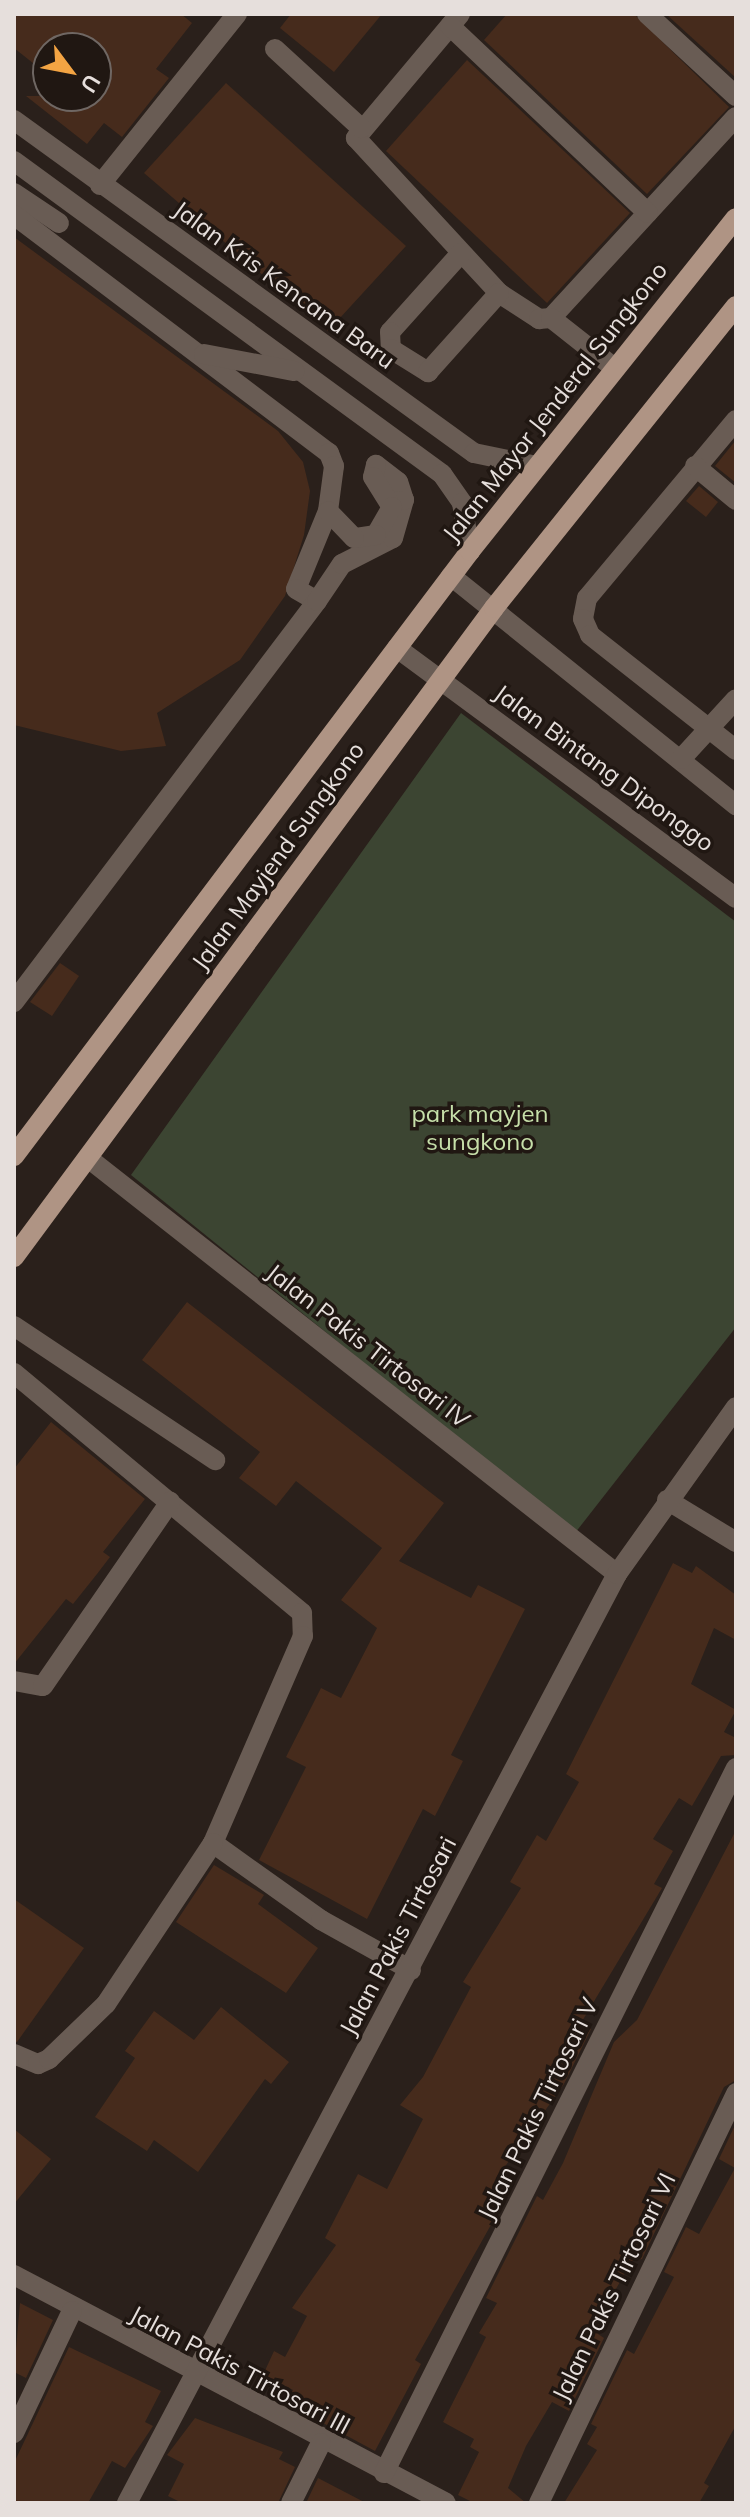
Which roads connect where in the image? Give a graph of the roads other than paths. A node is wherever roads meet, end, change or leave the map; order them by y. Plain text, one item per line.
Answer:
1 (237, 14) edge
2 (647, 14) edge
3 (455, 20) edge
4 (275, 49) dead end
5 (736, 96) edge
6 (736, 117) edge
7 (14, 120) edge
8 (361, 128) junction
9 (14, 161) edge
10 (100, 185) junction
11 (14, 193) edge
12 (648, 213) junction
13 (14, 215) edge
14 (736, 218) edge
15 (59, 223) dead end
16 (461, 253) junction
17 (499, 293) junction
18 (736, 306) edge
19 (551, 318) junction
20 (200, 353) junction
21 (613, 367) junction
22 (300, 372) junction
23 (736, 420) edge
24 (536, 466) junction
25 (695, 466) junction
26 (736, 500) edge
27 (328, 511) junction
28 (470, 551) junction
29 (451, 576) junction
30 (317, 601) junction
31 (494, 608) junction
32 (397, 648) junction
33 (440, 680) junction
34 (736, 699) edge
35 (709, 728) junction
36 (192, 737) dead end
37 (211, 748) junction
38 (736, 750) edge
39 (681, 759) junction
40 (736, 805) edge
41 (736, 898) edge
42 (14, 1002) edge
43 (14, 1156) edge
44 (88, 1158) junction
45 (14, 1257) edge
46 (14, 1326) edge
47 (14, 1373) edge
48 (736, 1407) edge
49 (215, 1460) dead end
50 (667, 1500) junction
51 (170, 1502) junction
52 (736, 1542) edge
53 (617, 1574) junction
54 (14, 1681) edge
55 (736, 1768) edge
56 (213, 1843) junction
57 (411, 1970) junction
58 (14, 2054) edge
59 (736, 2093) edge
60 (14, 2275) edge
61 (72, 2311) junction
62 (189, 2373) junction
63 (14, 2433) edge
64 (321, 2443) junction
65 (384, 2473) junction
66 (127, 2503) edge
67 (291, 2503) edge
68 (444, 2503) edge
69 (539, 2503) edge

1 - 10 street
2 - 5 street
3 - 8 street
3 - 12 street
4 - 8 street
6 - 12 street
7 - 10 street, Jalan Kris Kencana Baru
8 - 16 street
9 - 22 street
10 - 24 street, Jalan Kris Kencana Baru
11 - 15 street
12 - 19 street
13 - 20 street
14 - 21 main road, Jalan Mayor Jenderal Sungkono
16 - 17 street
16 - 17 street
17 - 19 street
18 - 31 main road
19 - 21 street
20 - 22 street
20 - 27 street
21 - 24 main road, Jalan Mayor Jenderal Sungkono
22 - 28 street
23 - 25 street
24 - 28 main road, Jalan Mayor Jenderal Sungkono
25 - 26 street
25 - 35 street
27 - 30 street
27 - 30 street
28 - 29 main road, Jalan Mayor Jenderal Sungkono
29 - 31 street, Jalan Mayor Jenderal Sungkono
29 - 32 main road, Jalan Mayjend Sungkono
30 - 37 street
31 - 33 main road, Jalan Mayjend Sungkono
31 - 39 street, Jalan Bintang Diponggo
32 - 33 street
32 - 43 main road, Jalan Mayjend Sungkono
33 - 41 street, Jalan Bintang Diponggo
33 - 44 main road, Jalan Mayjend Sungkono
34 - 35 street
35 - 38 street
35 - 39 street
36 - 37 street
37 - 42 street
39 - 40 street, Jalan Bintang Diponggo
44 - 45 main road, Jalan Mayjend Sungkono
44 - 53 street, Jalan Pakis Tirtosari IV
46 - 49 street
47 - 51 street
48 - 50 street, Jalan Pakis Tirtosari
50 - 52 street
50 - 53 street, Jalan Pakis Tirtosari
51 - 54 street
51 - 56 street
53 - 57 street, Jalan Pakis Tirtosari
55 - 65 street, Jalan Pakis Tirtosari V
56 - 57 street
56 - 58 street
57 - 62 street, Jalan Pakis Tirtosari
59 - 69 street, Jalan Pakis Tirtosari VI
60 - 61 street, Jalan Pakis Tirtosari III
61 - 62 street, Jalan Pakis Tirtosari III
61 - 63 street
62 - 64 street, Jalan Pakis Tirtosari III
62 - 66 street, Jalan Pakis Tirtosari
64 - 65 street, Jalan Pakis Tirtosari III
64 - 67 street
65 - 68 street, Jalan Pakis Tirtosari III

